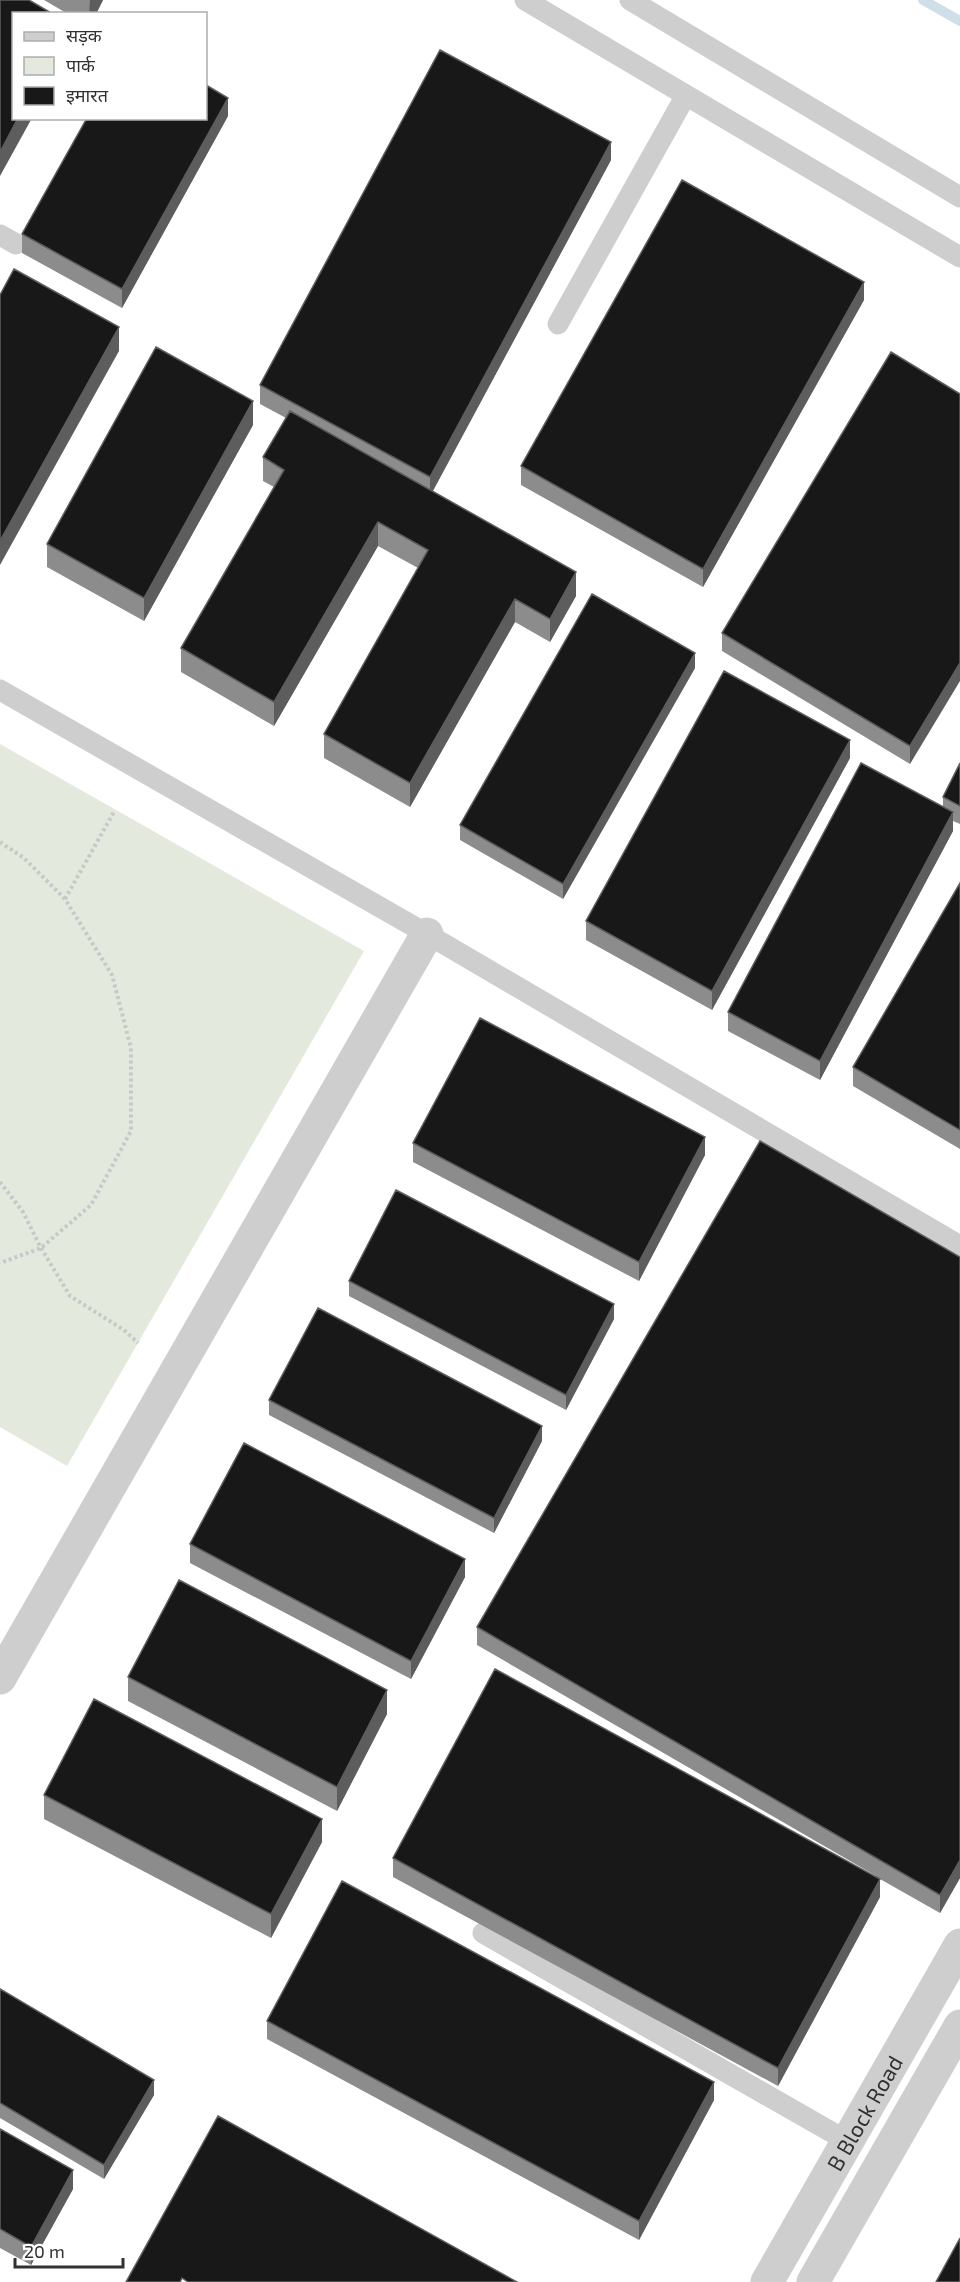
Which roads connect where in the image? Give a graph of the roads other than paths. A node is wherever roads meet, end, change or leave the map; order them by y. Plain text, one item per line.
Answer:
1 (525, 0) edge
2 (630, 0) edge
3 (687, 95) junction
4 (960, 196) edge
5 (960, 257) edge
6 (558, 324) dead end
7 (0, 690) edge
8 (427, 934) junction
9 (960, 1246) edge
10 (0, 1678) edge
11 (483, 1933) edge
12 (960, 1945) edge
13 (960, 2025) edge
14 (848, 2141) junction
15 (767, 2282) edge
16 (813, 2282) edge

1 - 3 lane
2 - 4 lane
3 - 5 lane
3 - 6 lane
7 - 8 lane
8 - 9 lane
8 - 10 street
11 - 14 lane
12 - 14 street, B Block Road
13 - 16 street, B Block Road
14 - 15 street, B Block Road

